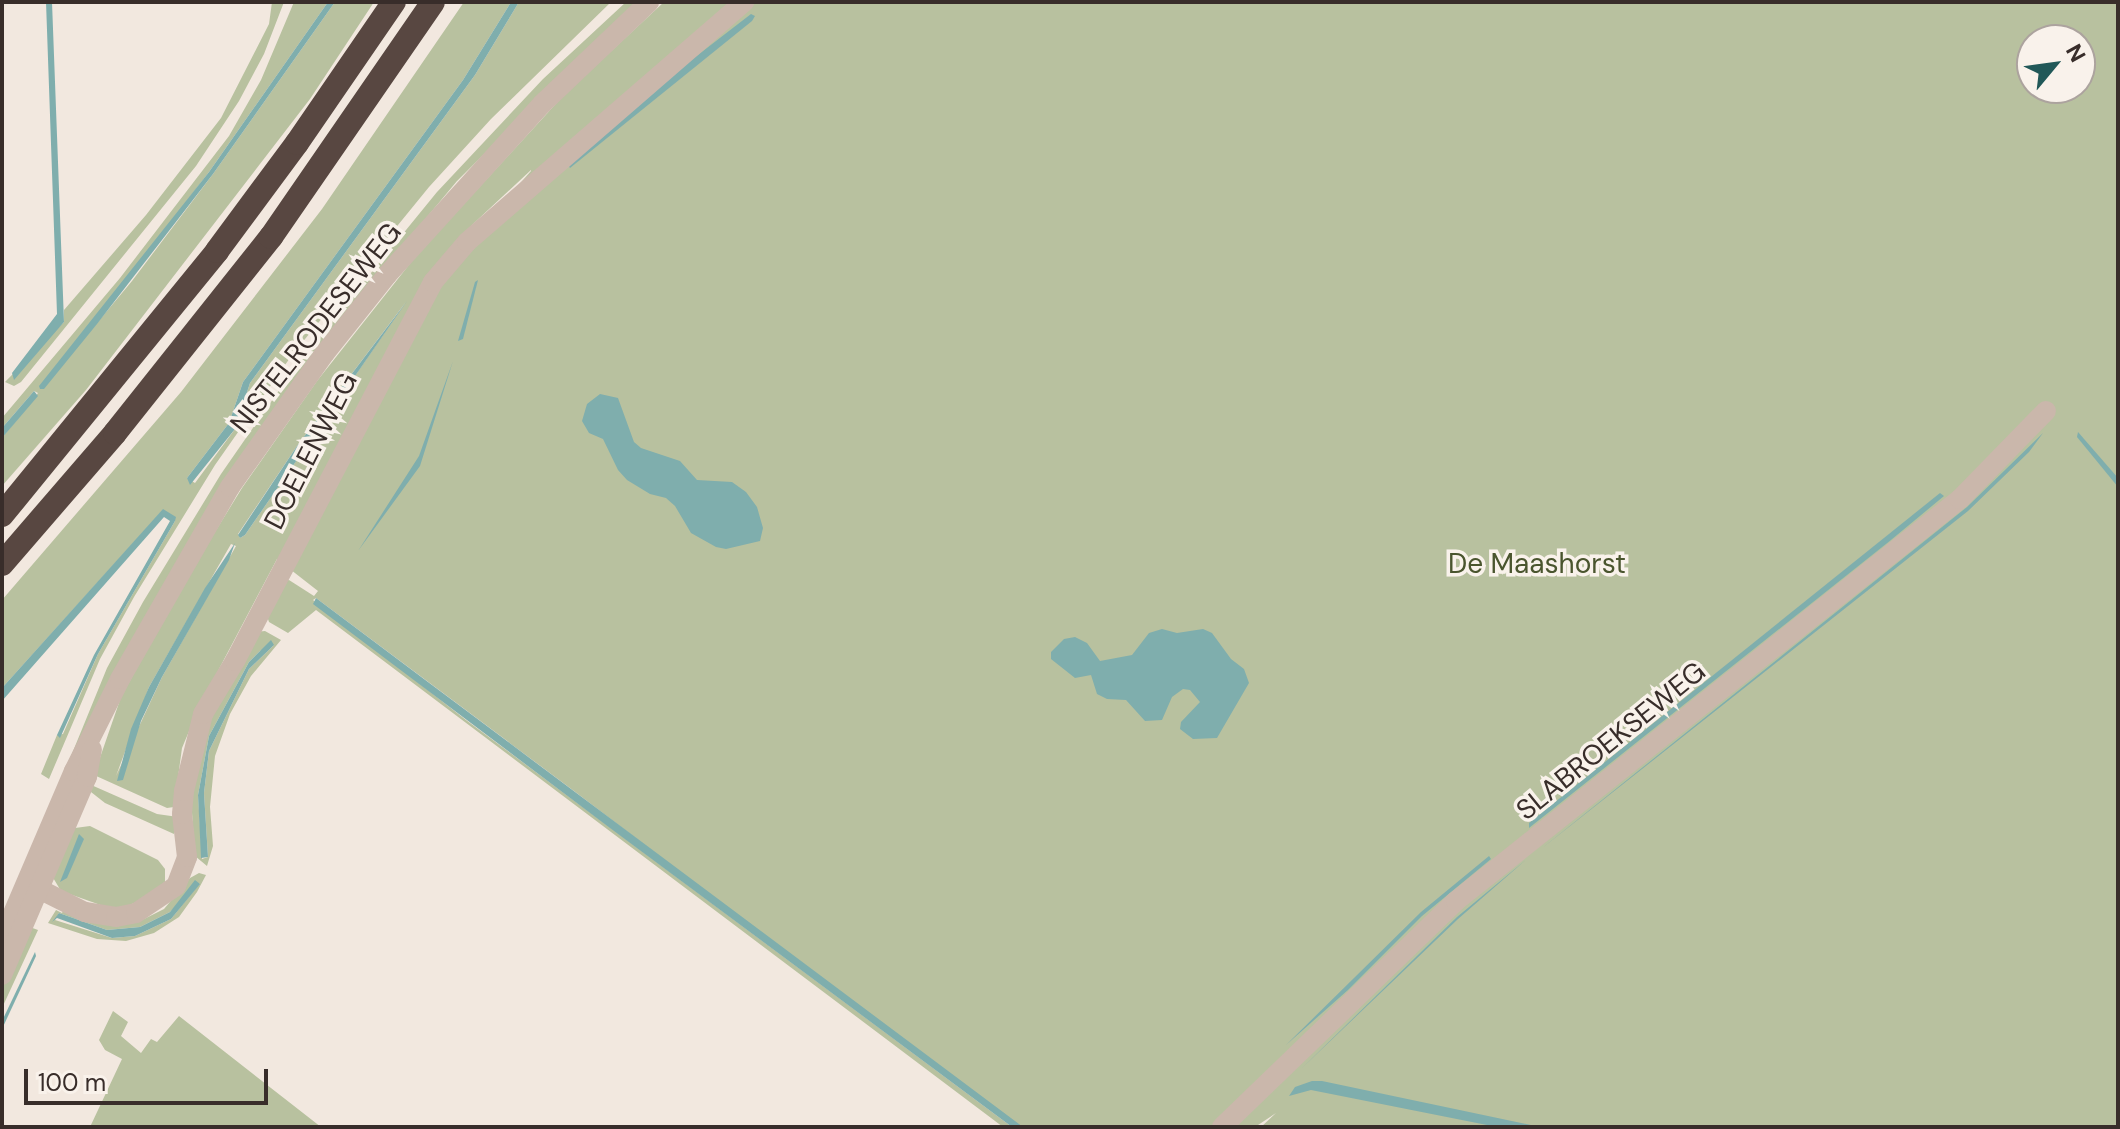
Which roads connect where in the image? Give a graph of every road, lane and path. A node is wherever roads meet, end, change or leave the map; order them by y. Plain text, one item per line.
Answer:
1 (394, 2) edge
2 (433, 2) edge
3 (649, 2) edge
4 (744, 2) edge
5 (2046, 411) dead end
6 (2, 515) edge
7 (2, 564) edge
8 (33, 886) junction
9 (2, 939) edge
10 (2, 975) edge
11 (1222, 1127) edge

1 - 6 highway
2 - 7 highway
3 - 8 street, NISTELRODESEWEG
4 - 8 street, DOELENWEG
5 - 11 street, SLABROEKSEWEG
8 - 9 street, NISTELRODESEWEG
8 - 10 street, NISTELRODESEWEG

